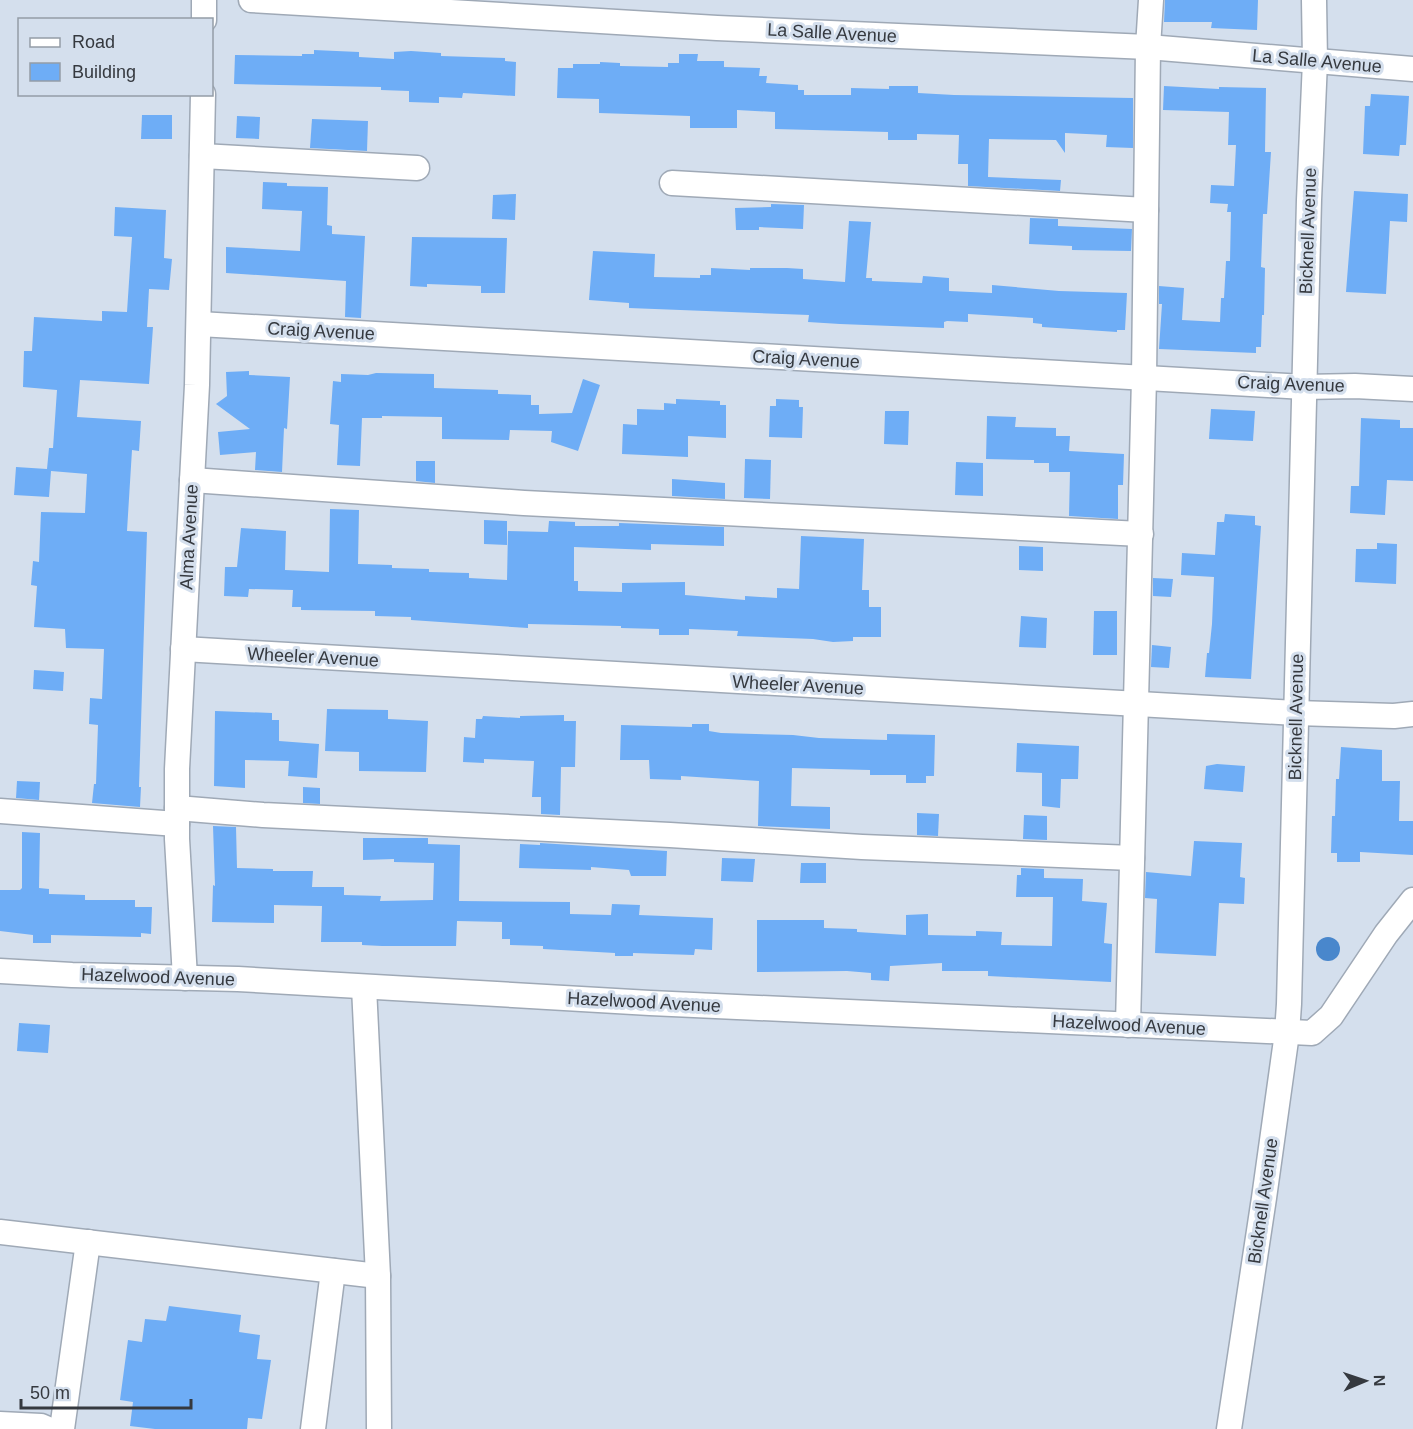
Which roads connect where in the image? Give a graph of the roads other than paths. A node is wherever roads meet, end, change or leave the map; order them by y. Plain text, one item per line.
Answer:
1 (204, 0) edge
2 (251, 0) edge
3 (1151, 0) edge
4 (1314, 0) edge
5 (204, 18) edge
6 (1148, 47) junction
7 (1315, 61) junction
8 (1413, 69) edge
9 (204, 96) edge
10 (202, 156) junction
11 (417, 168) dead end
12 (672, 183) dead end
13 (1146, 210) junction
14 (199, 324) junction
15 (1144, 378) junction
16 (1304, 387) junction
17 (1413, 389) edge
18 (192, 480) junction
19 (1140, 534) junction
20 (183, 649) junction
21 (1136, 704) junction
22 (1296, 713) junction
23 (1413, 714) edge
24 (0, 811) edge
25 (177, 816) junction
26 (1132, 858) junction
27 (1413, 900) edge
28 (0, 971) edge
29 (185, 978) junction
30 (364, 987) junction
31 (1128, 1025) junction
32 (1287, 1033) junction
33 (0, 1232) edge
34 (88, 1242) junction
35 (333, 1271) junction
36 (378, 1276) junction
37 (0, 1424) edge
38 (48, 1429) edge
39 (62, 1429) edge
40 (313, 1429) edge
41 (379, 1429) edge
42 (1229, 1429) edge

1 - 5 street
2 - 6 street, La Salle Avenue
3 - 6 street
4 - 7 street, Bicknell Avenue
6 - 7 street, La Salle Avenue
6 - 13 street
7 - 8 street, La Salle Avenue
7 - 16 street, Bicknell Avenue
9 - 10 street, Alma Avenue
10 - 11 street
10 - 14 street, Alma Avenue
12 - 13 street
13 - 15 street
14 - 15 street, Craig Avenue
14 - 18 street, Alma Avenue
15 - 16 street, Craig Avenue
15 - 19 street
16 - 17 street, Craig Avenue
16 - 22 street, Bicknell Avenue
18 - 19 street
18 - 20 street, Alma Avenue
19 - 21 street
20 - 21 street, Wheeler Avenue
20 - 25 street, Alma Avenue
21 - 22 street, Wheeler Avenue
21 - 26 street
22 - 23 street, Wheeler Avenue
22 - 32 street, Bicknell Avenue
24 - 25 street
25 - 26 street
25 - 29 street, Alma Avenue
26 - 31 street
27 - 32 street, Hazelwood Avenue
28 - 29 street, Hazelwood Avenue
29 - 30 street, Hazelwood Avenue
30 - 31 street, Hazelwood Avenue
30 - 36 street
31 - 32 street, Hazelwood Avenue
32 - 42 street, Bicknell Avenue
33 - 34 street
34 - 35 street
34 - 39 street
35 - 36 street
35 - 40 street
36 - 41 street
37 - 38 street

